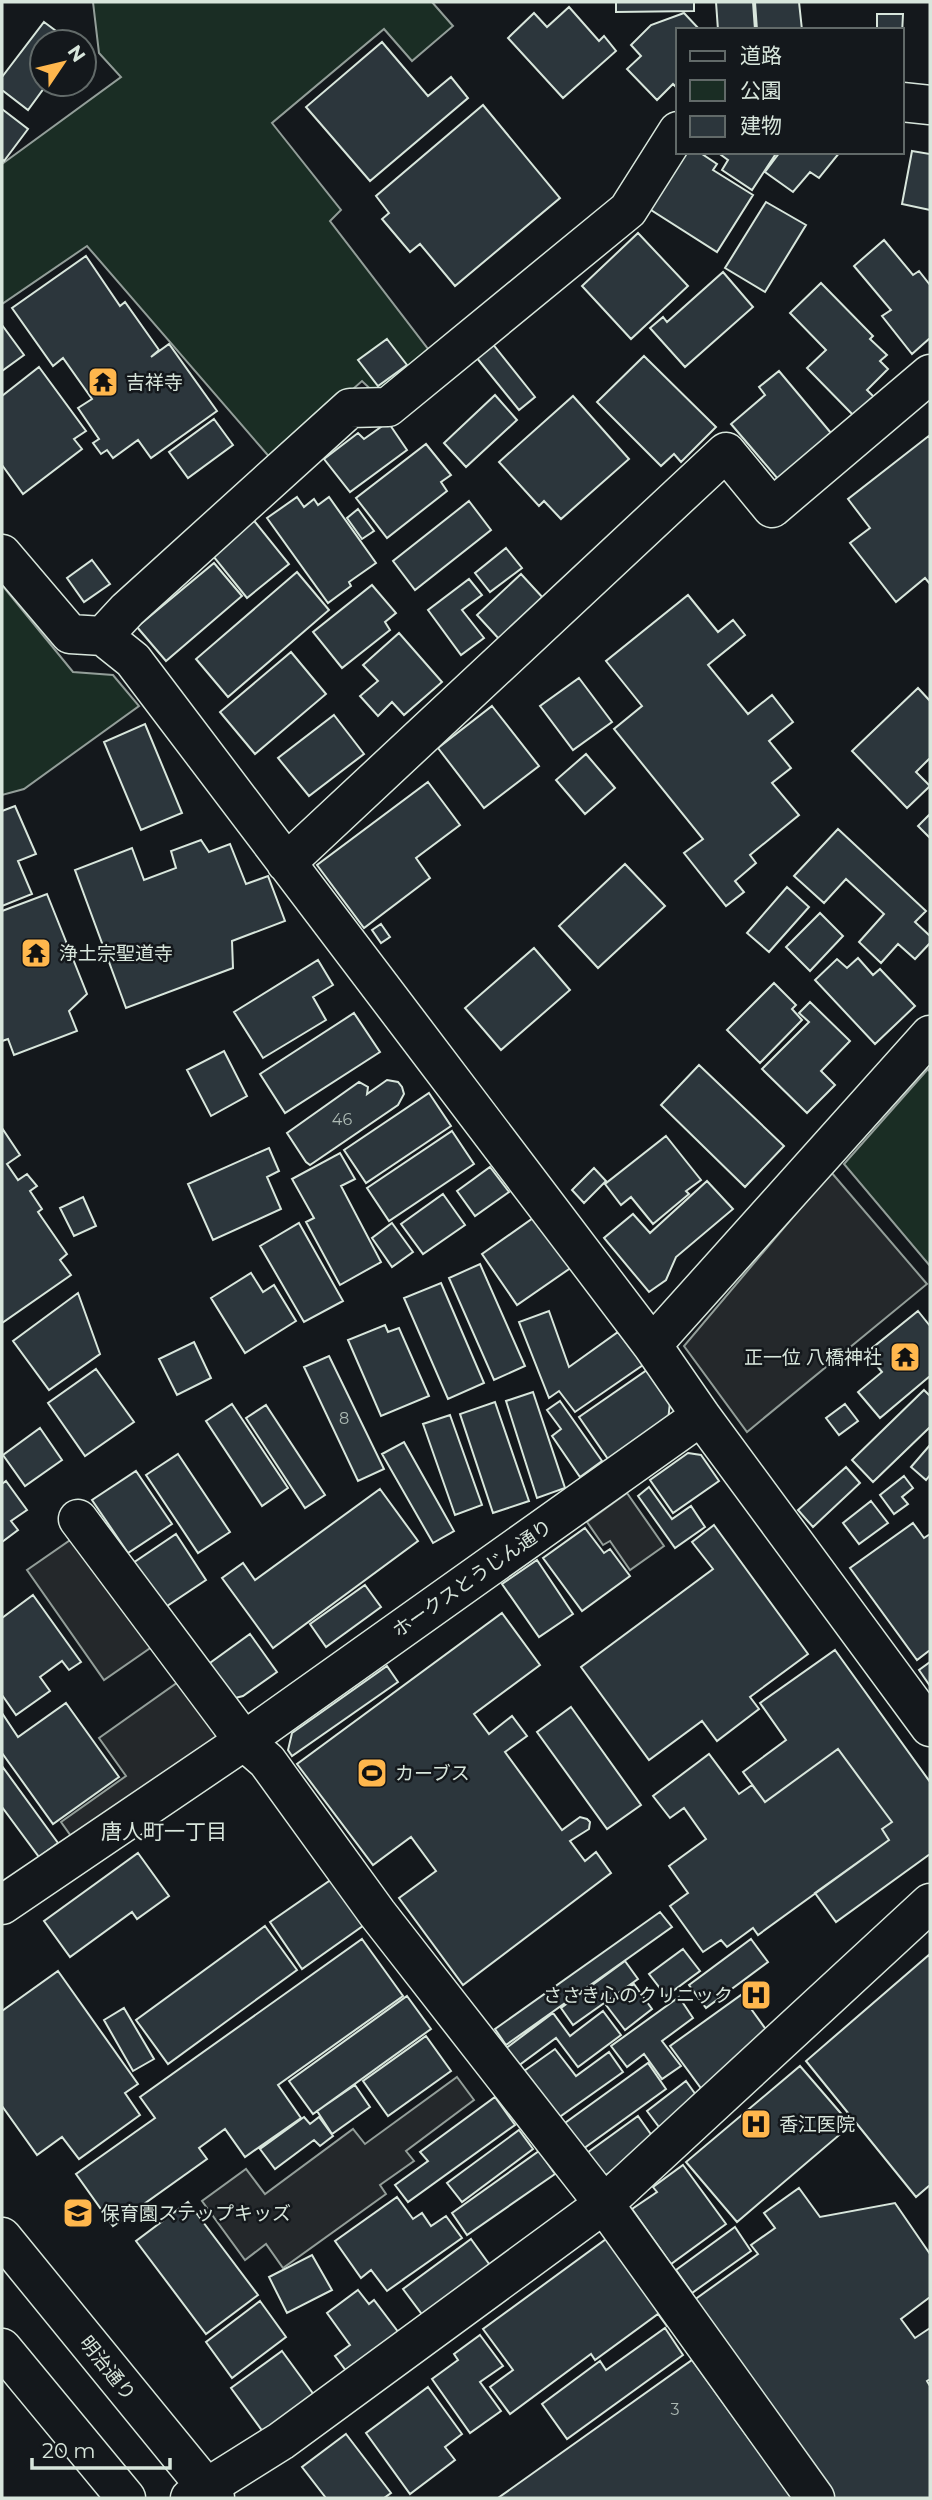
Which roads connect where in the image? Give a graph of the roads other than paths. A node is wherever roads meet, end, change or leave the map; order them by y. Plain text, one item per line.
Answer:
1 (904, 102) edge
2 (930, 105) edge
3 (676, 134) edge
4 (930, 374) edge
5 (2, 554) edge
6 (103, 636) junction
7 (286, 863) junction
8 (930, 1035) edge
9 (652, 1345) junction
10 (701, 1416) junction
11 (78, 1519) dead end
12 (930, 1727) edge
13 (244, 1741) junction
14 (930, 1903) edge
15 (2, 1905) edge
16 (604, 2204) junction
17 (2, 2237) edge
18 (2, 2348) edge
19 (204, 2495) edge
20 (126, 2498) edge
21 (815, 2498) edge

1 - 2 street
3 - 6 street
4 - 7 street
5 - 6 street
6 - 7 street
7 - 9 street
8 - 9 street
9 - 10 street
10 - 12 street
10 - 13 street, ホークスとうじん通り
11 - 13 street
13 - 15 street, ホークスとうじん通り
13 - 16 street
14 - 16 street
16 - 19 street
16 - 21 street
17 - 19 street, 明治通り
18 - 20 street

